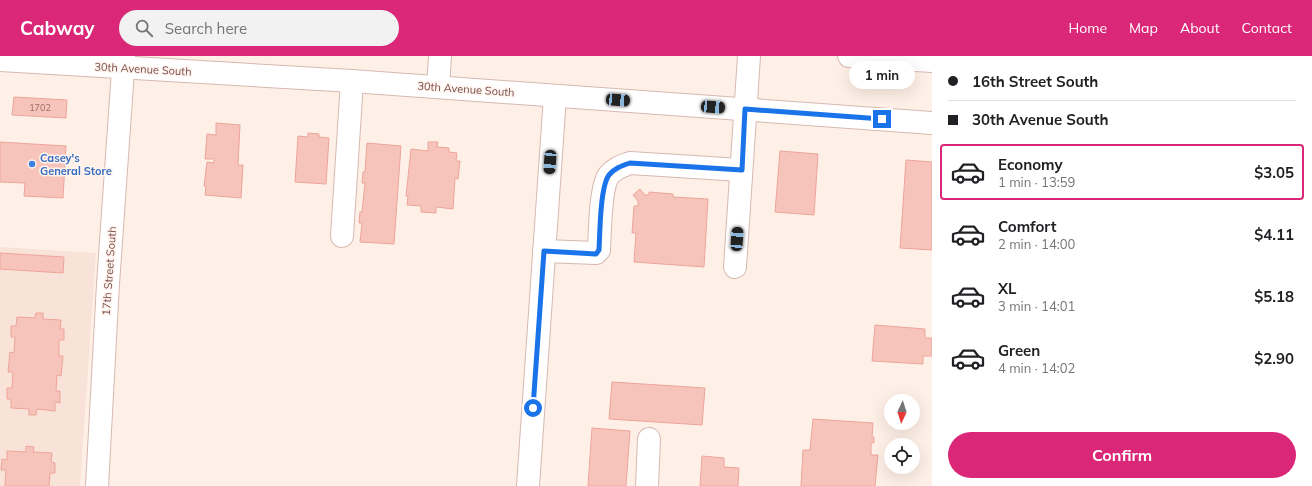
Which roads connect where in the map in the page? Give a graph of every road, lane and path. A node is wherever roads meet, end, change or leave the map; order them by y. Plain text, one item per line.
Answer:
1 (440, 56) edge
2 (749, 56) edge
3 (849, 56) edge
4 (901, 58) edge
5 (0, 60) edge
6 (932, 61) edge
7 (124, 62) edge
8 (352, 81) junction
9 (438, 87) junction
10 (555, 96) junction
11 (745, 109) junction
12 (932, 123) edge
13 (742, 170) junction
14 (342, 236) dead end
15 (544, 251) junction
16 (735, 267) dead end
17 (649, 439) dead end
18 (97, 486) edge
19 (528, 486) edge
20 (647, 486) edge

1 - 9 street
2 - 11 street
3 - 4 street
4 - 6 street
5 - 7 street, 30th Avenue South
7 - 8 street, 30th Avenue South
7 - 18 street, 17th Street South
8 - 9 street, 30th Avenue South
8 - 14 street
9 - 10 street, 30th Avenue South
10 - 11 street, 30th Avenue South
10 - 15 street
11 - 12 street, 30th Avenue South
11 - 13 street
13 - 15 street
13 - 16 street
15 - 19 street
17 - 20 street

